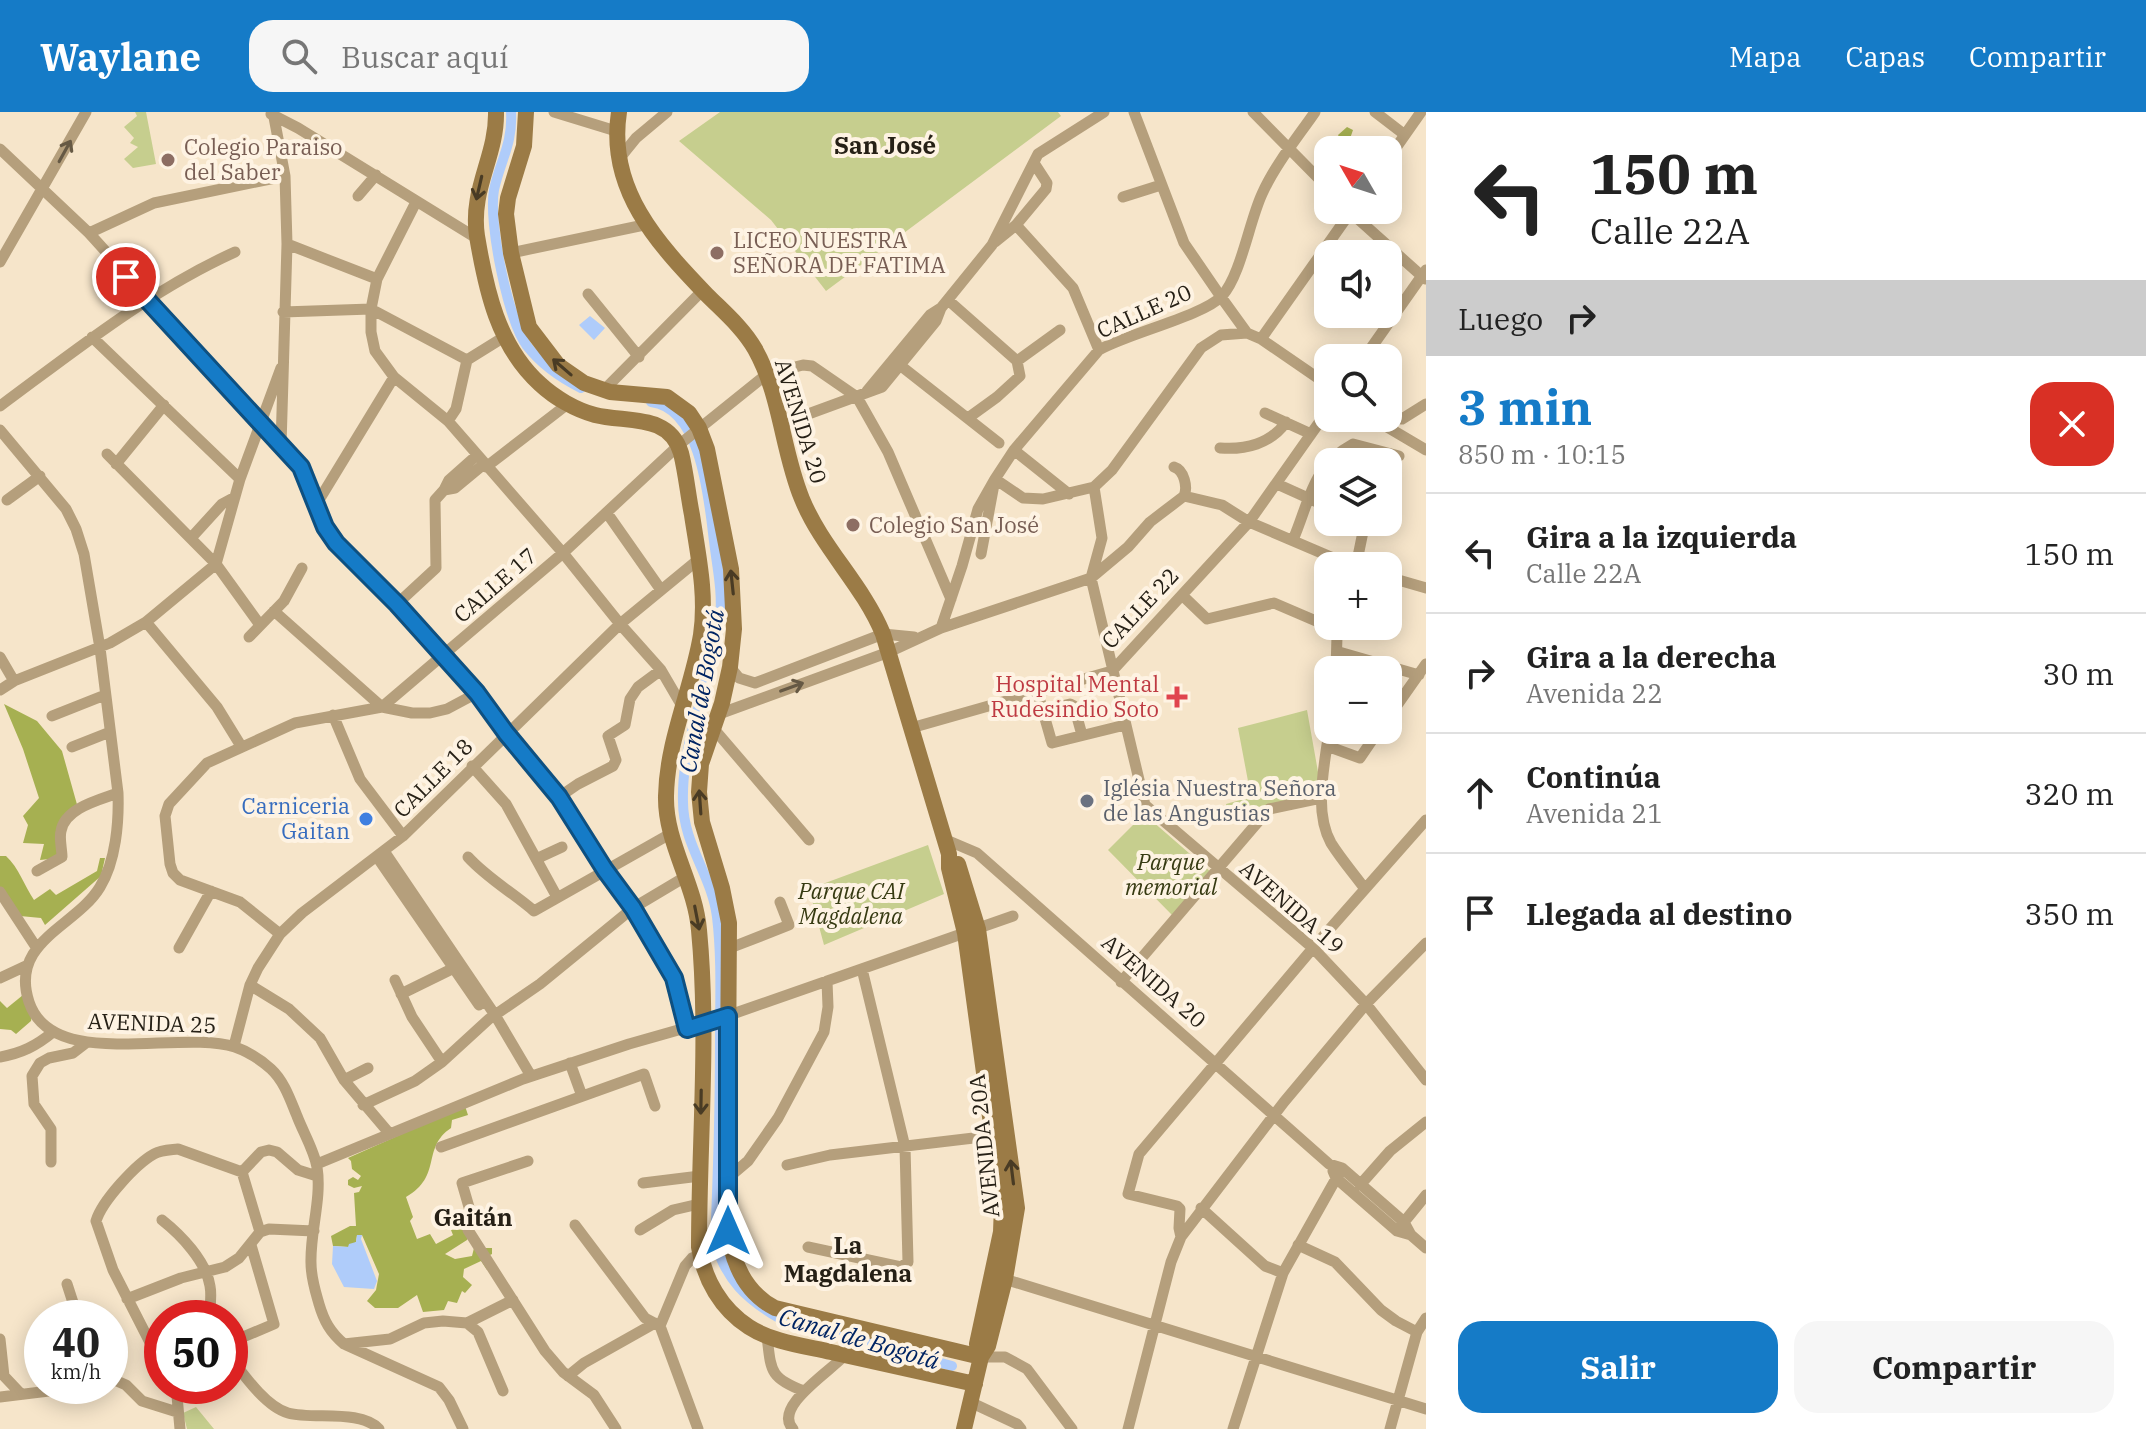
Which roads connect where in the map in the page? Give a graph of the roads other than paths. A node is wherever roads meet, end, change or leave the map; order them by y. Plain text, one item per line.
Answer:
1 (86, 112) edge
2 (496, 112) edge
3 (526, 112) edge
4 (554, 112) edge
5 (619, 112) edge
6 (629, 112) edge
7 (667, 112) edge
8 (1104, 112) edge
9 (1134, 112) edge
10 (1253, 112) edge
11 (1315, 112) edge
12 (1375, 112) edge
13 (1421, 112) edge
14 (271, 113) edge
15 (616, 131) junction
16 (1405, 135) junction
17 (1402, 139) edge
18 (1291, 148) junction
19 (0, 149) edge
20 (618, 154) junction
21 (1034, 163) junction
22 (1314, 173) edge
23 (376, 175) junction
24 (285, 176) junction
25 (1161, 185) junction
26 (43, 189) junction
27 (358, 196) dead end
28 (1123, 197) dead end
29 (416, 202) junction
30 (1341, 224) edge
31 (1365, 224) edge
32 (644, 225) junction
33 (1016, 225) junction
34 (89, 233) junction
35 (478, 239) junction
36 (287, 244) junction
37 (992, 245) junction
38 (235, 252) dead end
39 (511, 253) junction
40 (0, 262) edge
41 (1424, 275) edge
42 (377, 279) junction
43 (703, 290) junction
44 (588, 294) dead end
45 (1221, 297) junction
46 (147, 299) junction
47 (945, 304) junction
48 (371, 309) junction
49 (283, 312) junction
50 (1060, 330) dead end
51 (1247, 333) junction
52 (92, 337) junction
53 (504, 337) junction
54 (1261, 339) junction
55 (1374, 344) edge
56 (1099, 350) junction
57 (639, 357) junction
58 (467, 360) junction
59 (1017, 361) junction
60 (901, 366) junction
61 (281, 368) junction
62 (767, 374) junction
63 (1314, 375) edge
64 (394, 377) junction
65 (603, 391) junction
66 (862, 394) junction
67 (569, 403) junction
68 (1426, 404) edge
69 (164, 405) junction
70 (0, 406) edge
71 (1265, 413) dead end
72 (968, 418) junction
73 (1402, 419) edge
74 (448, 421) junction
75 (1286, 422) junction
76 (781, 424) junction
77 (261, 426) junction
78 (0, 430) edge
79 (697, 430) junction
80 (1314, 430) edge
81 (1396, 432) edge
82 (1311, 434) junction
83 (999, 443) dead end
84 (679, 445) junction
85 (281, 446) junction
86 (1220, 448) dead end
87 (1347, 448) edge
88 (1368, 448) edge
89 (1014, 450) junction
90 (1426, 450) edge
91 (107, 454) dead end
92 (482, 463) junction
93 (116, 464) junction
94 (1174, 467) dead end
95 (40, 476) junction
96 (240, 479) junction
97 (995, 479) junction
98 (1277, 484) junction
99 (1314, 486) edge
100 (1094, 487) junction
101 (1069, 494) junction
102 (1184, 496) junction
103 (235, 497) junction
104 (7, 500) dead end
105 (1310, 500) junction
106 (1314, 502) edge
107 (316, 505) junction
108 (607, 513) junction
109 (1249, 522) junction
110 (191, 538) junction
111 (1293, 540) junction
112 (1321, 552) edge
113 (563, 553) junction
114 (981, 554) dead end
115 (699, 559) junction
116 (216, 564) junction
117 (302, 568) dead end
118 (1091, 578) junction
119 (1402, 581) edge
120 (1426, 588) edge
121 (661, 590) junction
122 (1182, 595) junction
123 (951, 599) junction
124 (397, 604) junction
125 (274, 611) junction
126 (146, 622) junction
127 (620, 624) junction
128 (260, 625) junction
129 (941, 628) junction
130 (883, 634) junction
131 (249, 637) dead end
132 (916, 637) junction
133 (859, 643) junction
134 (100, 648) junction
135 (889, 652) junction
136 (1339, 652) junction
137 (444, 656) junction
138 (1338, 656) edge
139 (0, 657) edge
140 (865, 661) junction
141 (1426, 664) edge
142 (730, 667) junction
143 (661, 670) junction
144 (1112, 671) junction
145 (1419, 675) junction
146 (14, 681) junction
147 (0, 690) edge
148 (477, 693) junction
149 (1038, 694) junction
150 (105, 695) junction
151 (1402, 699) edge
152 (682, 706) junction
153 (382, 707) junction
154 (1044, 710) junction
155 (333, 715) junction
156 (52, 716) dead end
157 (716, 721) junction
158 (1125, 725) junction
159 (911, 728) junction
160 (110, 732) junction
161 (506, 733) junction
162 (1082, 735) junction
163 (1370, 744) edge
164 (241, 746) junction
165 (1327, 746) joint
166 (72, 747) dead end
167 (472, 766) junction
168 (118, 793) junction
169 (559, 797) junction
170 (1321, 798) junction
171 (1426, 820) edge
172 (670, 834) junction
173 (403, 836) junction
174 (809, 840) dead end
175 (562, 847) dead end
176 (947, 847) junction
177 (380, 854) junction
178 (468, 857) dead end
179 (536, 859) junction
180 (1218, 869) junction
181 (605, 870) junction
182 (37, 871) dead end
183 (685, 877) junction
184 (1365, 889) junction
185 (211, 891) junction
186 (0, 892) edge
187 (557, 897) junction
188 (780, 902) dead end
189 (633, 908) junction
190 (1013, 916) dead end
191 (971, 931) junction
192 (280, 934) junction
193 (1426, 943) edge
194 (36, 947) junction
195 (179, 948) dead end
196 (730, 948) junction
197 (1313, 948) junction
198 (28, 965) junction
199 (456, 966) junction
200 (862, 969) junction
201 (0, 978) edge
202 (395, 980) dead end
203 (827, 981) junction
204 (1121, 982) junction
205 (250, 985) junction
206 (401, 994) junction
207 (1366, 1004) junction
208 (492, 1017) junction
209 (726, 1017) junction
210 (699, 1025) junction
211 (53, 1032) junction
212 (86, 1043) junction
213 (234, 1046) junction
214 (0, 1057) edge
215 (442, 1062) junction
216 (570, 1063) junction
217 (1215, 1063) junction
218 (368, 1068) dead end
219 (527, 1078) junction
220 (344, 1080) junction
221 (1426, 1080) edge
222 (582, 1096) junction
223 (363, 1105) junction
224 (655, 1106) dead end
225 (1274, 1114) junction
226 (1426, 1122) edge
227 (389, 1133) junction
228 (1001, 1134) junction
229 (441, 1147) dead end
230 (905, 1147) junction
231 (528, 1161) dead end
232 (51, 1162) dead end
233 (787, 1165) dead end
234 (317, 1170) junction
235 (242, 1172) junction
236 (1339, 1173) junction
237 (700, 1176) junction
238 (728, 1178) junction
239 (643, 1183) dead end
240 (1360, 1185) junction
241 (1426, 1195) edge
242 (699, 1204) junction
243 (1201, 1208) junction
244 (162, 1220) dead end
245 (575, 1225) dead end
246 (1400, 1226) junction
247 (640, 1230) dead end
248 (314, 1231) junction
249 (260, 1232) junction
250 (1181, 1237) junction
251 (251, 1245) junction
252 (1298, 1245) junction
253 (808, 1247) dead end
254 (1426, 1248) edge
255 (701, 1254) junction
256 (206, 1271) junction
257 (1283, 1273) junction
258 (999, 1277) junction
259 (67, 1284) dead end
260 (127, 1299) junction
261 (72, 1300) edge
262 (210, 1300) edge
263 (513, 1300) junction
264 (1426, 1318) edge
265 (467, 1323) junction
266 (658, 1324) junction
267 (1154, 1326) junction
268 (144, 1332) edge
269 (1417, 1332) junction
270 (248, 1335) edge
271 (767, 1336) junction
272 (0, 1339) edge
273 (344, 1344) junction
274 (845, 1355) junction
275 (981, 1357) junction
276 (1256, 1358) junction
277 (568, 1376) junction
278 (248, 1381) edge
279 (975, 1384) junction
280 (128, 1387) edge
281 (503, 1391) dead end
282 (804, 1391) junction
283 (21, 1394) junction
284 (24, 1394) edge
285 (0, 1397) edge
286 (1398, 1400) junction
287 (970, 1402) junction
288 (177, 1404) edge
289 (1426, 1409) edge
290 (177, 1412) junction
291 (180, 1429) edge
292 (379, 1429) edge
293 (463, 1429) edge
294 (616, 1429) edge
295 (698, 1429) edge
296 (793, 1429) edge
297 (964, 1429) edge
298 (1021, 1429) edge
299 (1072, 1429) edge
300 (1128, 1429) edge
301 (1233, 1429) edge
302 (1390, 1429) edge

26 -> 1 street
2 -> 35 main road
3 - 39 main road
4 - 15 street
5 - 15 main road, AVENIDA 20
6 - 20 main road
7 - 20 street
8 - 21 street
9 - 25 street
10 - 18 street
11 - 18 street, CALLE 20
12 - 16 street
13 - 16 street
14 - 23 street
14 - 24 street
15 - 20 main road, AVENIDA 20
16 - 17 street
18 - 22 street
18 - 45 street, CALLE 20
19 - 26 street
20 - 32 main road, AVENIDA 20
21 - 33 street
21 - 37 street
23 - 27 street
23 - 29 street
24 - 34 street
24 - 36 street
25 - 28 street
25 - 45 street
26 - 34 street
26 - 40 street
29 - 35 street
29 - 42 street
30 - 54 street
31 - 41 street
32 - 39 street
32 - 43 main road, AVENIDA 20
33 - 37 street
33 - 56 street
34 - 46 street
35 - 53 main road
36 - 42 street
36 - 49 street
37 - 47 street
38 - 46 street
65 -> 39 main road
41 - 55 street
42 - 48 street
43 - 57 street
43 - 62 main road, AVENIDA 20
44 - 57 street
45 - 51 street
45 - 56 street, CALLE 20
46 - 52 street
46 - 77 street
47 - 59 street
47 - 60 street
47 - 66 street
48 - 49 street
48 - 58 street
48 - 64 street
49 - 61 street
50 - 59 street
51 - 54 street
51 - 100 street
52 - 69 street
52 - 70 street
53 - 58 street
53 - 67 main road
54 - 63 street
56 - 89 street, CALLE 20
57 - 65 street
58 - 74 street
59 - 72 street
60 - 66 street
60 - 72 street
61 - 77 street
61 - 85 street
62 - 66 street, CALLE 17
62 - 76 main road, AVENIDA 20
62 - 79 street, CALLE 17
64 - 74 street
64 - 107 street
65 - 79 main road
66 - 76 street
66 - 123 street
67 - 84 main road
67 - 92 street
68 - 73 street
69 - 93 street
69 - 96 street
71 - 75 street
72 - 83 street
74 - 92 street
75 - 82 street
75 - 86 street
76 - 130 main road, AVENIDA 20
77 - 85 street
77 - 96 street
78 - 95 street, AVENIDA 25
79 - 84 street, CALLE 17
142 -> 79 main road
80 - 82 street, CALLE 22
81 - 90 street
82 - 98 street, CALLE 22
84 - 108 street, CALLE 17
84 - 115 main road
85 - 107 street
87 - 88 street
89 - 97 street, CALLE 20
89 - 101 street
91 - 93 street
92 - 113 street
92 - 124 street
93 - 110 street
94 - 102 street
95 - 104 street
95 - 134 street, AVENIDA 25
96 - 103 street
97 - 101 street
97 - 114 street
97 - 123 street, CALLE 20
98 - 105 street
98 - 109 street, CALLE 22
99 - 105 street
100 - 101 street
100 - 118 street, AVENIDA 19
102 - 109 street
102 - 118 street
103 - 110 street
103 - 116 street
105 - 106 street
105 - 111 street
107 - 124 street
108 - 113 street, CALLE 17
108 - 121 street
109 - 111 street
109 - 122 street, CALLE 22
110 - 116 street
111 - 112 street
113 - 127 street
113 - 137 street, CALLE 17
115 - 121 street, CALLE 18
115 - 152 main road
116 - 126 street
116 - 128 street
117 - 125 street
118 - 129 street
118 - 144 street, AVENIDA 19
119 - 120 street
121 - 127 street, CALLE 18
122 - 136 street
122 - 144 street, CALLE 22
123 - 129 street, CALLE 20
124 - 137 street
125 - 128 street
125 - 153 street
126 - 134 street
126 - 164 street
127 - 143 street
127 - 161 street, CALLE 18
128 - 131 street
129 - 132 street
130 - 132 street
130 - 133 street
130 - 135 main road, AVENIDA 20A
132 - 135 street
133 - 140 street
133 - 142 street
134 - 146 street
134 - 150 street, AVENIDA 25
135 - 140 street
135 - 159 main road, AVENIDA 20A
136 - 138 street
136 - 145 street
137 - 148 street
137 - 153 street, CALLE 17
139 - 146 street
157 -> 140 street
141 - 145 street
142 - 157 main road
143 - 152 street
143 - 169 street
144 - 149 street, CALLE 22
144 - 158 street, AVENIDA 19
145 - 151 street
146 - 147 street
148 - 153 street
148 - 161 street
149 - 154 street
149 - 159 street, CALLE 22
150 - 156 street
150 - 160 street, AVENIDA 25
152 - 172 main road
153 - 155 street
154 - 162 street
154 - 162 street
155 - 164 street
155 - 173 street
157 - 174 street
196 -> 157 main road
158 - 162 street
158 - 180 street, AVENIDA 19
159 - 176 main road, AVENIDA 20A
160 - 166 street
160 - 168 street, AVENIDA 25
161 - 167 street, CALLE 18
161 - 169 street
163 - 165 street
164 - 185 street
165 - 170 street
167 - 173 street, CALLE 18
167 - 179 street
168 - 182 street
168 - 194 street, AVENIDA 25
169 - 181 street
170 - 180 street
170 - 184 street
171 - 184 street
172 - 181 street
172 - 183 main road
173 - 177 street, CALLE 18
175 - 179 street
176 - 191 main road, AVENIDA 20A
176 - 204 street, AVENIDA 20
177 - 192 street, CALLE 18
177 - 199 street
178 - 187 street
179 - 187 street
180 - 197 street, AVENIDA 19
180 - 204 street
181 - 187 street
181 - 189 street
183 - 189 street
183 -> 210 main road
184 - 197 street
185 - 192 street
185 - 195 street
186 - 194 street
188 - 196 street
189 - 208 street
189 - 210 street
190 - 191 street
191 - 200 street
191 - 228 main road, AVENIDA 20A
192 - 205 street, CALLE 18
193 - 207 street
194 - 198 street, AVENIDA 25
196 - 209 main road
197 - 207 street, AVENIDA 19
197 - 217 street
198 - 201 street
198 - 211 street, AVENIDA 25
199 - 206 street
199 - 208 street
200 - 203 street
200 - 230 street
202 - 206 street
203 - 209 street
203 - 238 street
204 - 217 street, AVENIDA 20
205 - 213 street, CALLE 18
205 - 220 street
206 - 215 street
207 - 221 street, AVENIDA 19
207 - 225 street
208 - 215 street
208 - 219 street
209 - 210 street
209 - 238 main road
210 - 216 street
210 -> 237 main road
211 - 212 street, AVENIDA 25
211 - 214 street
212 - 213 street, AVENIDA 25
212 - 232 street
213 - 234 street, AVENIDA 25
215 - 223 street
216 - 219 street
216 - 222 street
217 - 225 street, AVENIDA 20
217 - 250 street
218 - 220 street
219 - 227 street
220 - 223 street
222 - 224 street
222 - 229 street
223 - 227 street
225 - 236 street, AVENIDA 20
225 - 243 street
226 - 240 street
227 - 234 street
228 - 230 street
228 - 258 main road, AVENIDA 20A
230 - 233 street
230 - 253 street
231 - 263 street
234 - 235 street
234 - 248 street, AVENIDA 25
235 - 249 street
235 - 260 street
236 - 240 street, AVENIDA 20
236 - 246 street, AVENIDA 20
236 - 252 street
237 - 239 street
237 - 242 main road
238 - 275 main road
240 - 246 street, AVENIDA 20
241 - 246 street
242 - 247 street
242 - 255 main road
243 - 250 street
243 - 257 street
244 - 256 street
245 - 266 street
246 - 254 street, AVENIDA 20
248 - 249 street
248 - 273 street, AVENIDA 25
249 - 251 street
250 - 267 street
251 - 256 street
251 - 270 street
252 - 257 street
252 - 269 street
255 - 266 street
255 - 271 main road
256 - 260 street
256 - 262 street
257 - 276 street
258 - 267 street
258 - 275 main road, AVENIDA 20A
259 - 261 street
260 - 268 street
263 - 265 street
263 - 277 street
264 - 269 street
265 - 273 street
265 - 281 street
266 - 277 street
266 - 295 street
267 - 276 street
267 - 300 street
269 - 286 street
271 - 274 main road
271 - 282 street
272 - 283 street
273 - 293 street
274 - 279 main road
274 - 282 street
275 - 279 main road
275 - 299 street
276 - 286 street
276 - 301 street
277 - 294 street
278 - 292 street
279 - 287 main road
280 - 290 street
282 - 296 street
283 - 284 street
283 - 285 street
286 - 289 street
286 - 302 street
287 - 297 main road
287 - 298 street
288 - 290 street
290 - 291 street

